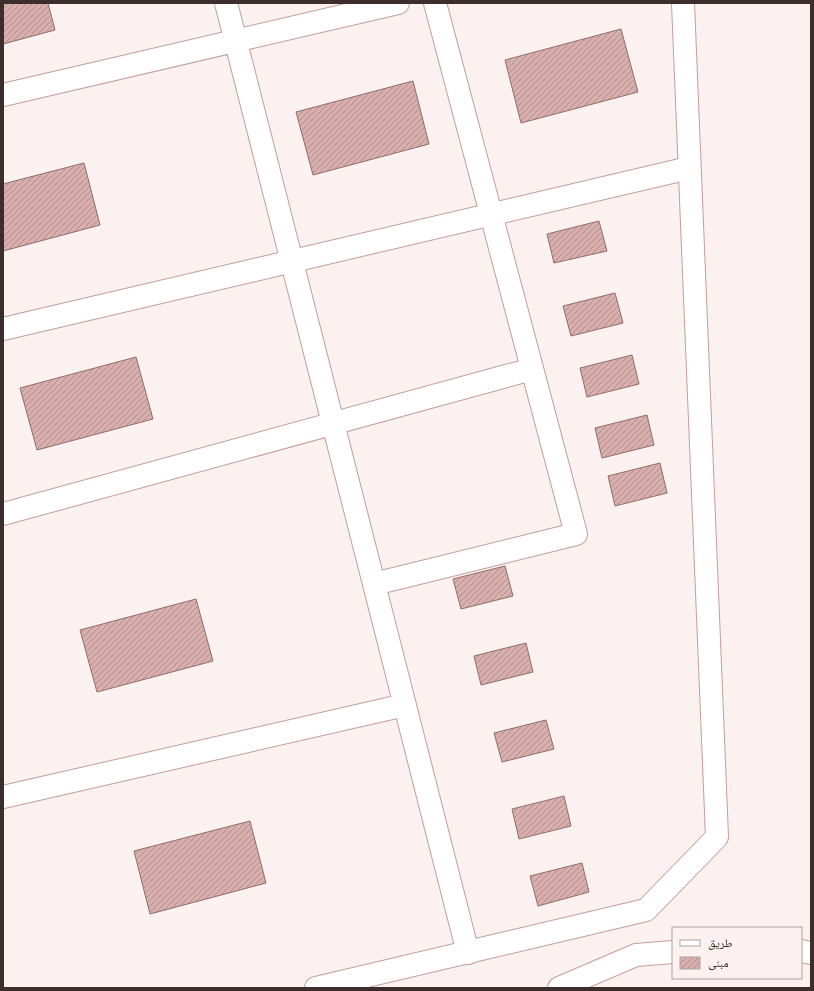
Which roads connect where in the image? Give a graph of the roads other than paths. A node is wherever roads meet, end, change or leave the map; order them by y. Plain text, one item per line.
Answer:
1 (226, 3) edge
2 (398, 3) edge
3 (435, 3) edge
4 (682, 3) edge
5 (236, 41) junction
6 (3, 96) edge
7 (689, 168) junction
8 (491, 214) junction
9 (292, 261) junction
10 (3, 329) edge
11 (532, 369) junction
12 (333, 423) junction
13 (3, 514) edge
14 (374, 584) junction
15 (405, 705) junction
16 (3, 797) edge
17 (672, 952) edge
18 (468, 953) junction
19 (316, 988) edge
20 (559, 988) edge

1 - 5 lane
2 - 5 lane
3 - 8 lane
4 - 7 lane
5 - 6 lane
5 - 9 lane
7 - 8 lane
7 - 18 lane
8 - 9 lane
8 - 11 lane
9 - 10 lane
9 - 12 lane
11 - 12 lane
11 - 14 lane
12 - 13 lane
12 - 14 lane
14 - 15 lane
15 - 16 lane
15 - 18 lane
17 - 20 lane
18 - 19 lane

